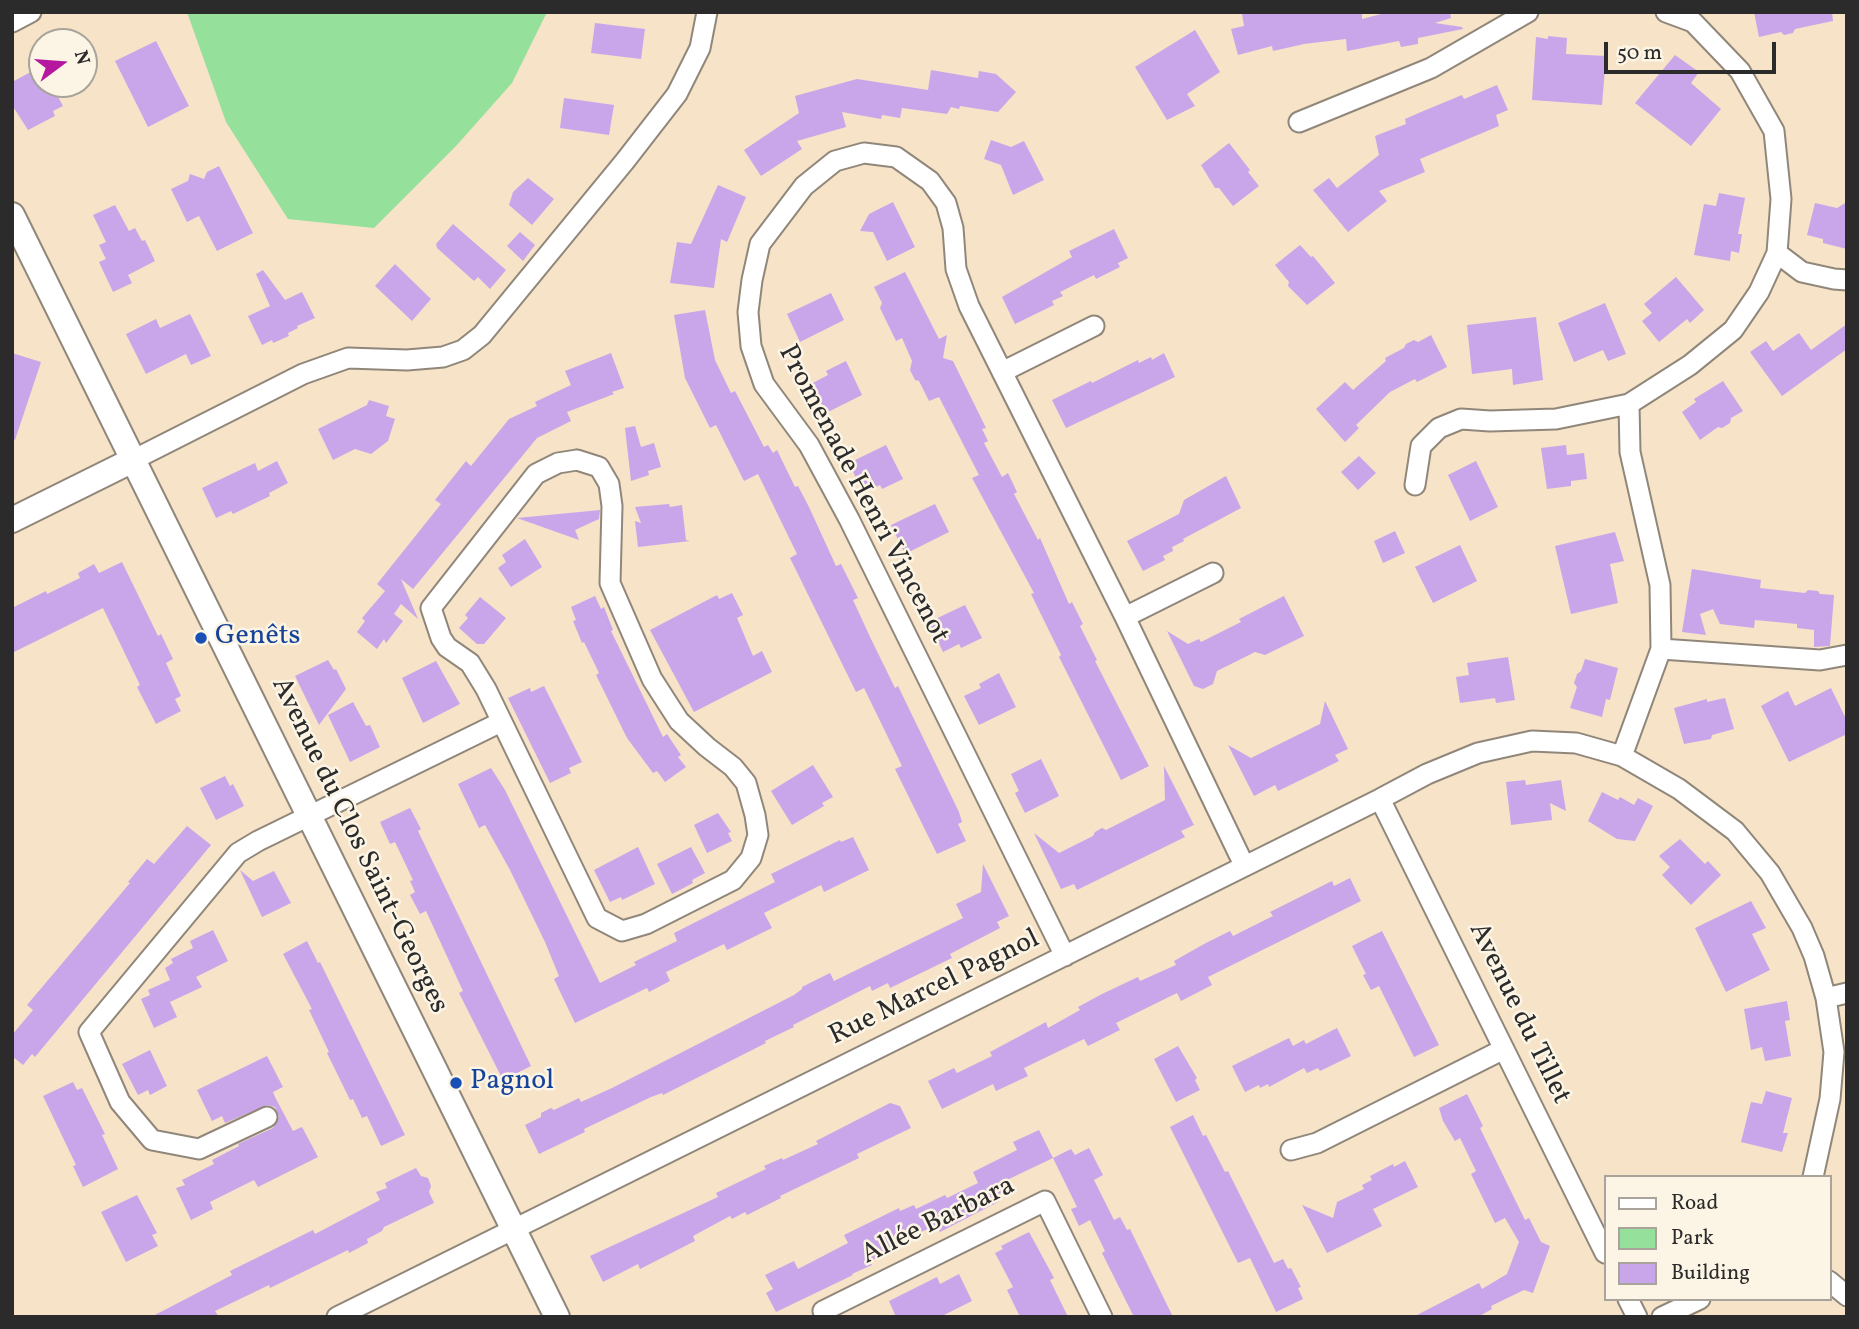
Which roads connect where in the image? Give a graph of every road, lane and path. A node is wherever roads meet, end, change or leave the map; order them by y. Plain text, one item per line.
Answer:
1 (31, 12) edge
2 (707, 12) edge
3 (1528, 12) edge
4 (1666, 12) edge
5 (12, 22) edge
6 (1299, 122) dead end
7 (12, 215) edge
8 (1777, 254) junction
9 (1847, 280) edge
10 (1094, 326) dead end
11 (1002, 372) junction
12 (1629, 404) junction
13 (133, 460) junction
14 (1415, 485) dead end
15 (12, 520) edge
16 (1213, 573) dead end
17 (1125, 617) junction
18 (1661, 649) junction
19 (1847, 655) edge
20 (501, 722) junction
21 (1622, 756) junction
22 (1380, 799) junction
23 (310, 816) junction
24 (1244, 865) junction
25 (1065, 956) junction
26 (1847, 993) edge
27 (1826, 998) junction
28 (1504, 1049) junction
29 (267, 1117) dead end
30 (1291, 1150) dead end
31 (1813, 1175) edge
32 (514, 1229) junction
33 (1604, 1251) edge
34 (1831, 1283) edge
35 (1847, 1296) edge
36 (1629, 1301) edge
37 (1696, 1301) edge
38 (337, 1317) edge
39 (557, 1317) edge
40 (826, 1317) edge
41 (1102, 1317) edge
42 (1637, 1317) edge
43 (1662, 1317) edge

1 - 5 street
2 - 13 street
3 - 6 street
4 - 8 street
7 - 13 street, Avenue du Clos Saint-Georges
8 - 9 street
8 - 12 street
10 - 11 street
11 - 17 street, Promenade Henri Vincenot
11 - 25 street, Promenade Henri Vincenot
12 - 14 street
12 - 18 street
13 - 15 street
13 - 23 street, Avenue du Clos Saint-Georges
16 - 17 street
17 - 24 street, Promenade Henri Vincenot
18 - 19 street
18 - 21 street
20 - 20 street
20 - 23 street
21 - 22 street, Rue Marcel Pagnol
21 - 27 street, Rue Marcel Pagnol
22 - 24 street, Rue Marcel Pagnol
22 - 28 street, Avenue du Tillet
23 - 29 street
23 - 32 street, Avenue du Clos Saint-Georges
24 - 25 street, Rue Marcel Pagnol
25 - 32 street, Rue Marcel Pagnol
26 - 27 street
27 - 31 street, Rue Marcel Pagnol
28 - 30 street
28 - 33 street, Avenue du Tillet
32 - 38 street, Rue Marcel Pagnol
32 - 39 street, Avenue du Clos Saint-Georges
34 - 35 street
36 - 42 street
37 - 43 street
40 - 41 street, Allée Barbara

